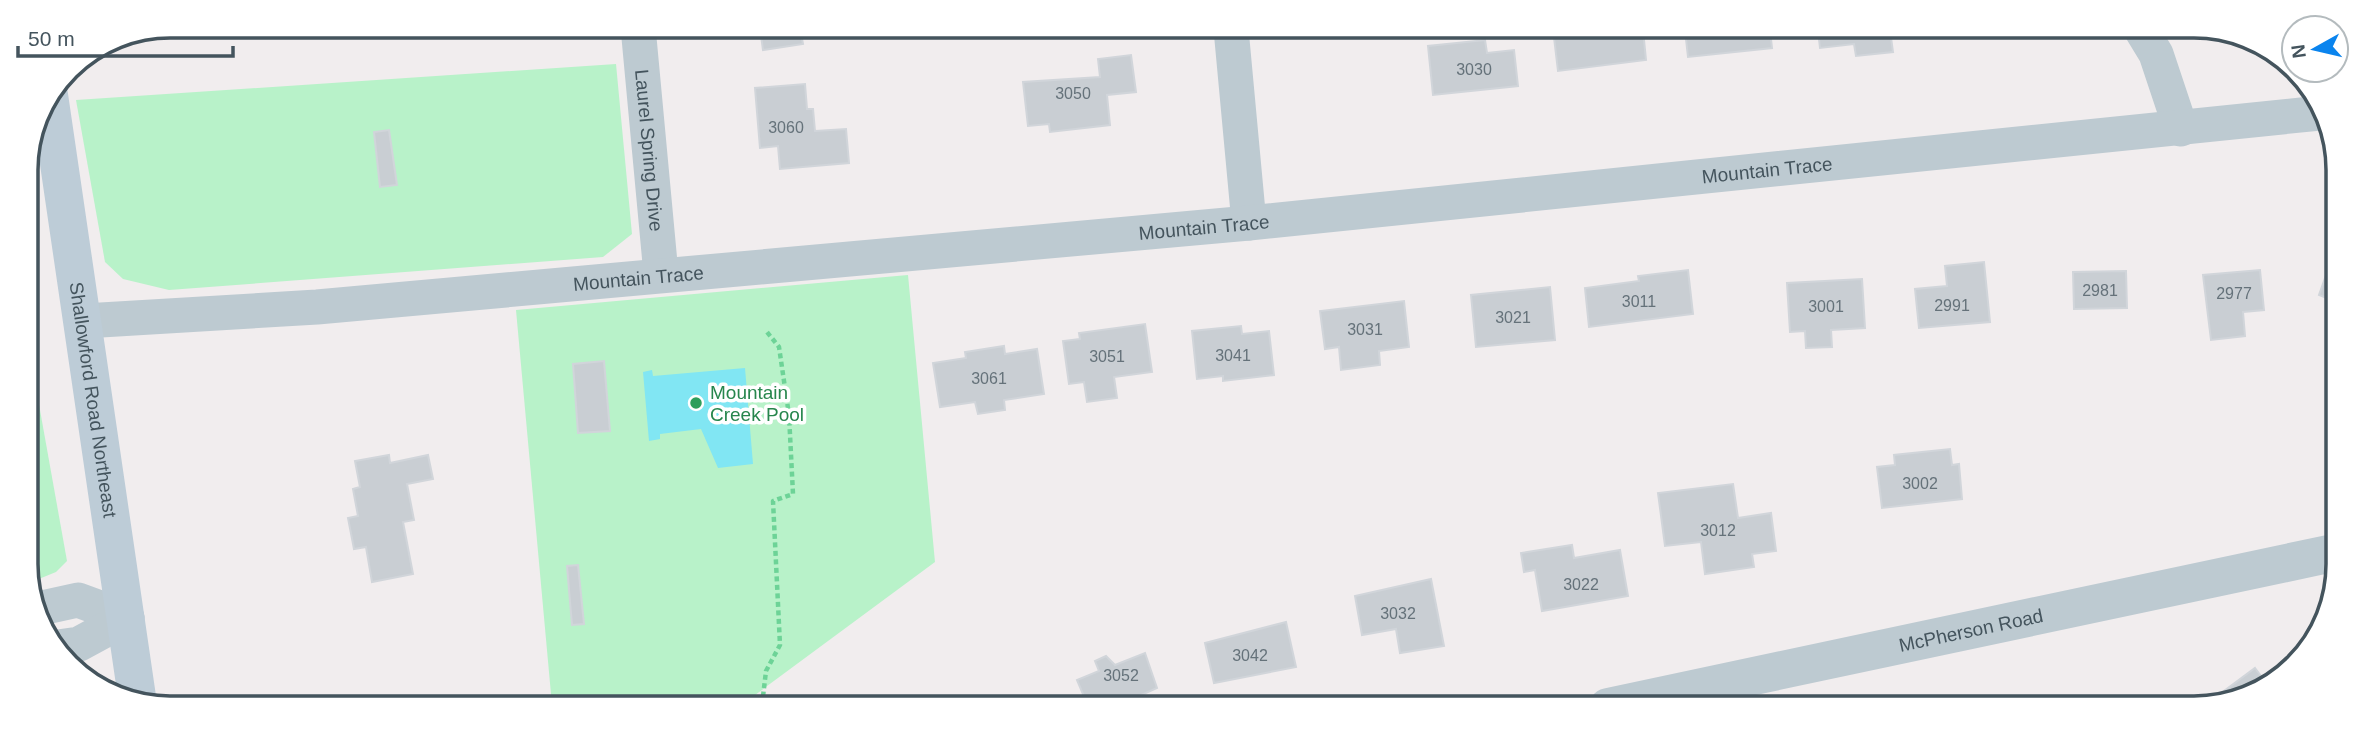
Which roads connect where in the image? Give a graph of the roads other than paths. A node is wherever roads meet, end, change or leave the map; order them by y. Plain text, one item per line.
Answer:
1 (1232, 38) edge
2 (2146, 38) edge
3 (639, 39) edge
4 (52, 113) edge
5 (2312, 114) edge
6 (2180, 129) junction
7 (1249, 223) junction
8 (661, 274) junction
9 (84, 321) junction
10 (2326, 555) edge
11 (45, 607) edge
12 (127, 618) junction
13 (67, 646) edge
14 (136, 692) edge
15 (1703, 696) edge

1 - 7 street
2 - 6 street
3 - 8 street, Laurel Spring Drive
4 - 9 main road, Shallowford Road Northeast
5 - 6 street, Mountain Trace
6 - 7 street, Mountain Trace
7 - 8 street, Mountain Trace
8 - 9 street, Mountain Trace
9 - 12 main road, Shallowford Road Northeast
10 - 15 street, McPherson Road
11 - 12 street
12 - 13 street
12 - 14 main road, Shallowford Road Northeast

